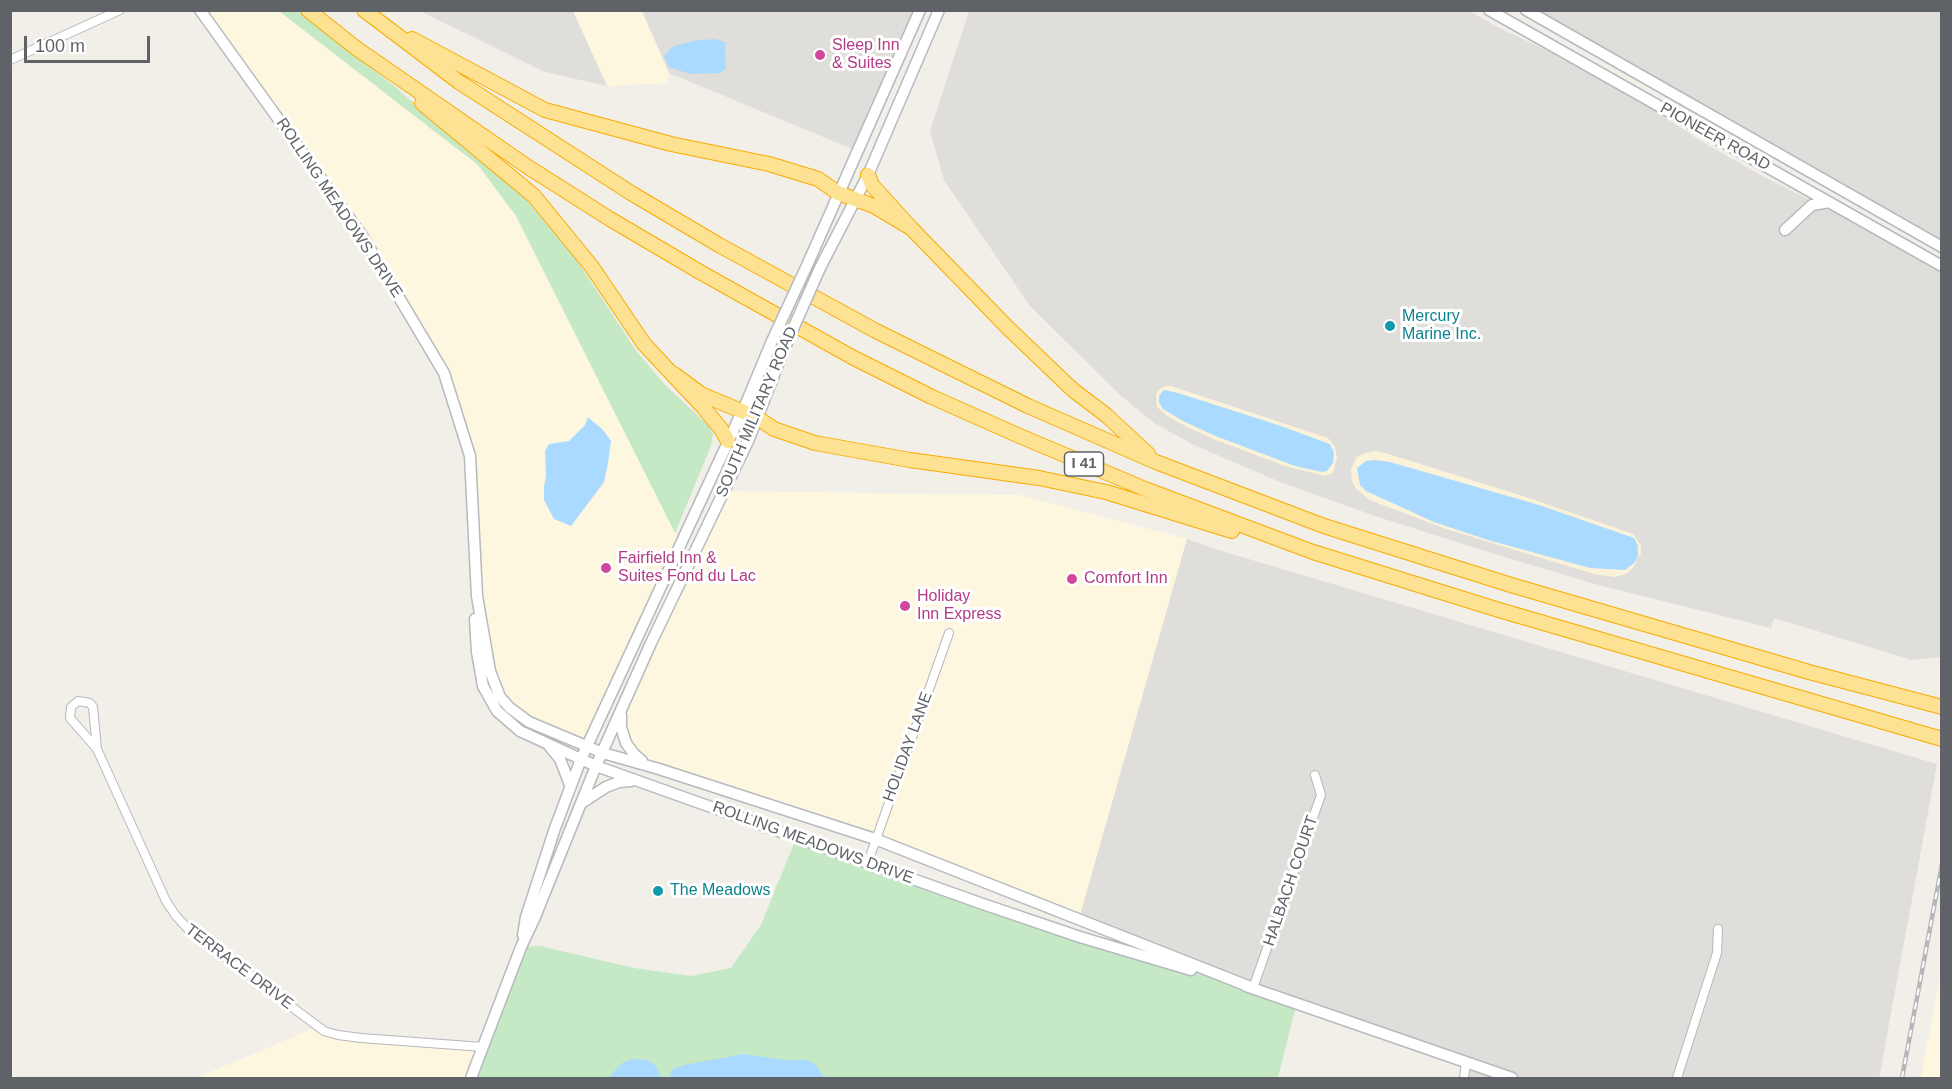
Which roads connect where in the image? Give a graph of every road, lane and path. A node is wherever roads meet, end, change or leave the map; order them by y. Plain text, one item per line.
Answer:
1 (120, 10) edge
2 (200, 10) edge
3 (308, 10) edge
4 (364, 10) edge
5 (920, 10) edge
6 (939, 10) edge
7 (1489, 10) edge
8 (1526, 10) edge
9 (376, 21) junction
10 (356, 48) junction
11 (10, 60) edge
12 (868, 175) junction
13 (838, 193) junction
14 (855, 199) junction
15 (1829, 202) junction
16 (911, 228) junction
17 (1785, 230) dead end
18 (1941, 246) edge
19 (1941, 266) edge
20 (674, 374) junction
21 (742, 411) junction
22 (758, 418) junction
23 (728, 441) junction
24 (1156, 462) junction
25 (1312, 552) junction
26 (477, 596) junction
27 (949, 633) dead end
28 (1941, 706) edge
29 (621, 712) junction
30 (1941, 739) edge
31 (548, 744) junction
32 (587, 746) junction
33 (97, 749) junction
34 (603, 753) junction
35 (580, 759) junction
36 (647, 765) junction
37 (596, 766) junction
38 (1315, 775) dead end
39 (636, 780) junction
40 (570, 786) junction
41 (581, 804) junction
42 (875, 839) junction
43 (868, 862) junction
44 (1718, 929) dead end
45 (521, 947) junction
46 (1253, 988) junction
47 (483, 1047) junction
48 (1467, 1063) junction
49 (471, 1078) edge
50 (1464, 1078) edge
51 (1512, 1078) edge
52 (1677, 1078) edge

1 - 11 street
2 - 26 main road, ROLLING MEADOWS DRIVE
3 - 10 highway, I 41
4 - 9 highway, I 41
5 - 13 main road, SOUTH MILITARY ROAD
6 - 12 main road, SOUTH MILITARY ROAD
7 - 15 main road, PIONEER ROAD
8 - 18 main road, PIONEER ROAD
9 - 13 highway
9 - 24 highway, I 41
10 - 20 highway
10 - 25 highway, I 41
12 - 14 main road, SOUTH MILITARY ROAD
12 - 16 highway
13 - 14 highway
13 - 21 main road, SOUTH MILITARY ROAD, bridge
14 - 16 highway
14 - 22 main road, SOUTH MILITARY ROAD, bridge
15 - 17 main road
15 - 19 main road, PIONEER ROAD
16 - 24 highway
20 - 21 highway
20 - 23 highway
21 - 22 highway
21 - 23 main road, SOUTH MILITARY ROAD
22 - 25 highway
22 - 29 main road, SOUTH MILITARY ROAD
23 - 32 main road, SOUTH MILITARY ROAD
24 - 28 highway, I 41
25 - 30 highway, I 41
26 - 31 main road, ROLLING MEADOWS DRIVE
26 - 32 main road, ROLLING MEADOWS DRIVE
27 - 42 street, HOLIDAY LANE
29 - 34 main road, SOUTH MILITARY ROAD
29 - 36 main road
31 - 35 main road, ROLLING MEADOWS DRIVE
31 - 40 main road
32 - 34 main road, ROLLING MEADOWS DRIVE
32 - 35 main road, SOUTH MILITARY ROAD
33 - 33 street, TERRACE DRIVE
33 - 47 street, TERRACE DRIVE
34 - 36 main road, ROLLING MEADOWS DRIVE
34 - 37 main road, SOUTH MILITARY ROAD
35 - 37 main road, ROLLING MEADOWS DRIVE
35 - 40 main road, SOUTH MILITARY ROAD
36 - 42 main road, ROLLING MEADOWS DRIVE
37 - 39 main road, ROLLING MEADOWS DRIVE
37 - 41 main road, SOUTH MILITARY ROAD
38 - 46 street, HALBACH COURT
39 - 41 main road
39 - 43 main road, ROLLING MEADOWS DRIVE
40 - 45 main road, SOUTH MILITARY ROAD
41 - 45 main road, SOUTH MILITARY ROAD
42 - 43 street, HOLIDAY LANE
42 - 46 main road, ROLLING MEADOWS DRIVE
43 - 46 main road, ROLLING MEADOWS DRIVE
44 - 52 street
45 - 47 main road, SOUTH MILITARY ROAD
46 - 48 main road, ROLLING MEADOWS DRIVE
47 - 49 main road, SOUTH MILITARY ROAD
48 - 50 street
48 - 51 main road, ROLLING MEADOWS DRIVE

